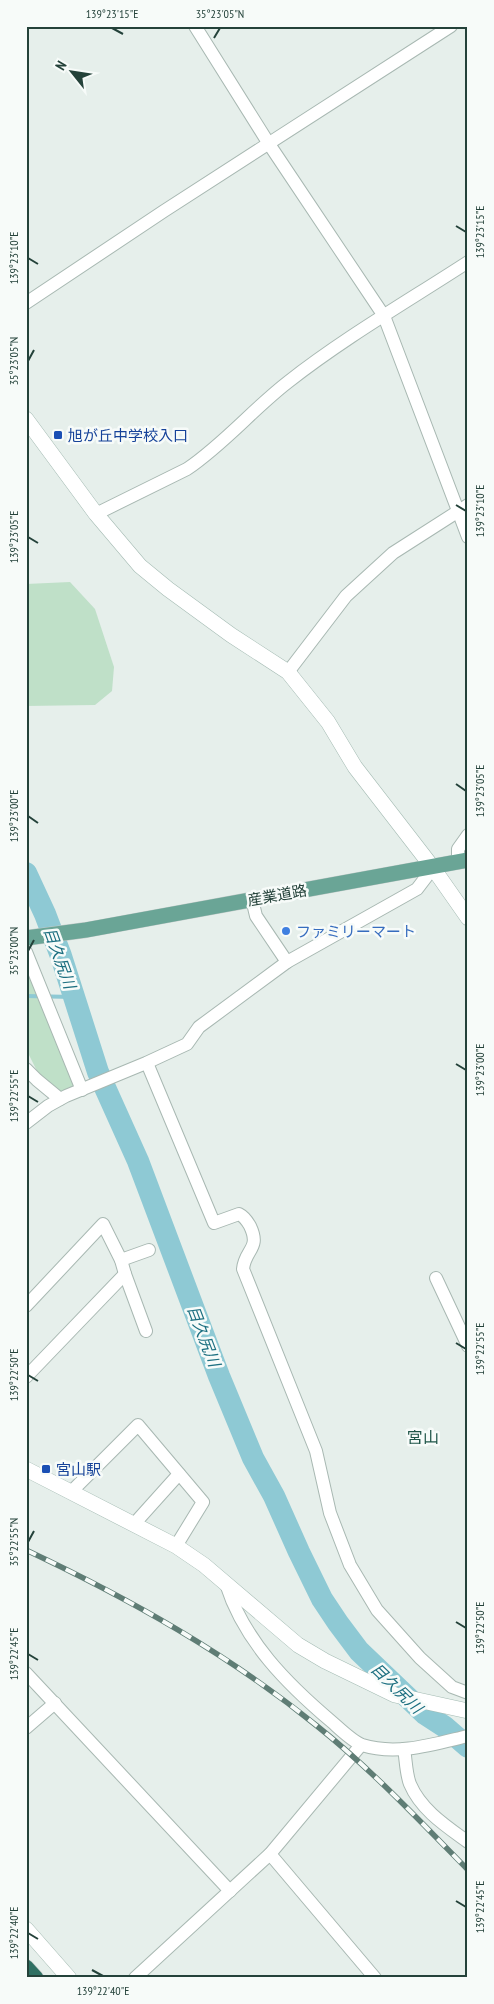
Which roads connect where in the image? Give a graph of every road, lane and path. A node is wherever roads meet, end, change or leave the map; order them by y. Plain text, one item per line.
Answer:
1 (194, 26) edge
2 (451, 26) edge
3 (436, 30) edge
4 (269, 144) junction
5 (468, 262) edge
6 (26, 303) edge
7 (384, 316) junction
8 (26, 420) edge
9 (463, 508) edge
10 (96, 514) junction
11 (468, 537) edge
12 (288, 672) junction
13 (468, 835) edge
14 (463, 861) edge
15 (433, 868) junction
16 (252, 899) junction
17 (468, 918) edge
18 (27, 943) edge
19 (287, 962) junction
20 (147, 1063) junction
21 (26, 1069) edge
22 (85, 1089) junction
23 (60, 1099) junction
24 (26, 1123) edge
25 (149, 1250) dead end
26 (121, 1260) junction
27 (125, 1274) junction
28 (436, 1278) dead end
29 (26, 1306) edge
30 (146, 1331) dead end
31 (468, 1346) edge
32 (26, 1377) edge
33 (26, 1469) edge
34 (179, 1474) junction
35 (71, 1492) junction
36 (135, 1523) junction
37 (176, 1546) junction
38 (226, 1584) junction
39 (26, 1673) edge
40 (468, 1693) edge
41 (55, 1703) junction
42 (468, 1711) edge
43 (26, 1728) edge
44 (468, 1736) edge
45 (361, 1744) junction
46 (404, 1749) junction
47 (468, 1842) edge
48 (270, 1854) junction
49 (230, 1891) junction
50 (26, 1929) edge
51 (26, 1967) edge
52 (36, 1978) edge
53 (69, 1978) edge
54 (135, 1978) edge
55 (375, 1978) edge

1 - 4 street
2 - 3 street
3 - 4 street
4 - 6 street
4 - 7 street
5 - 7 street
7 - 9 street
7 - 10 street
8 - 10 street
9 - 11 street
9 - 12 street
10 - 12 street
12 - 15 street
13 - 14 street
14 - 15 main road, 産業道路
15 - 16 main road, 産業道路
15 - 17 street
15 - 19 street
16 - 18 main road, 産業道路
16 - 19 street
18 - 22 street
19 - 20 street
20 - 22 street
20 - 40 street
21 - 23 street
22 - 23 street
23 - 24 street
25 - 26 street
26 - 27 street
26 - 29 street
27 - 30 street
27 - 32 street
28 - 31 street
33 - 35 street
34 - 35 street
34 - 36 street
34 - 37 street
35 - 36 street
36 - 37 street
37 - 38 street
38 - 42 street
38 - 45 street
39 - 41 street
41 - 43 street
41 - 49 street
44 - 46 street
45 - 46 street
45 - 48 street
46 - 47 street
48 - 49 street
48 - 55 street
49 - 54 street
50 - 53 street
51 - 52 highway

